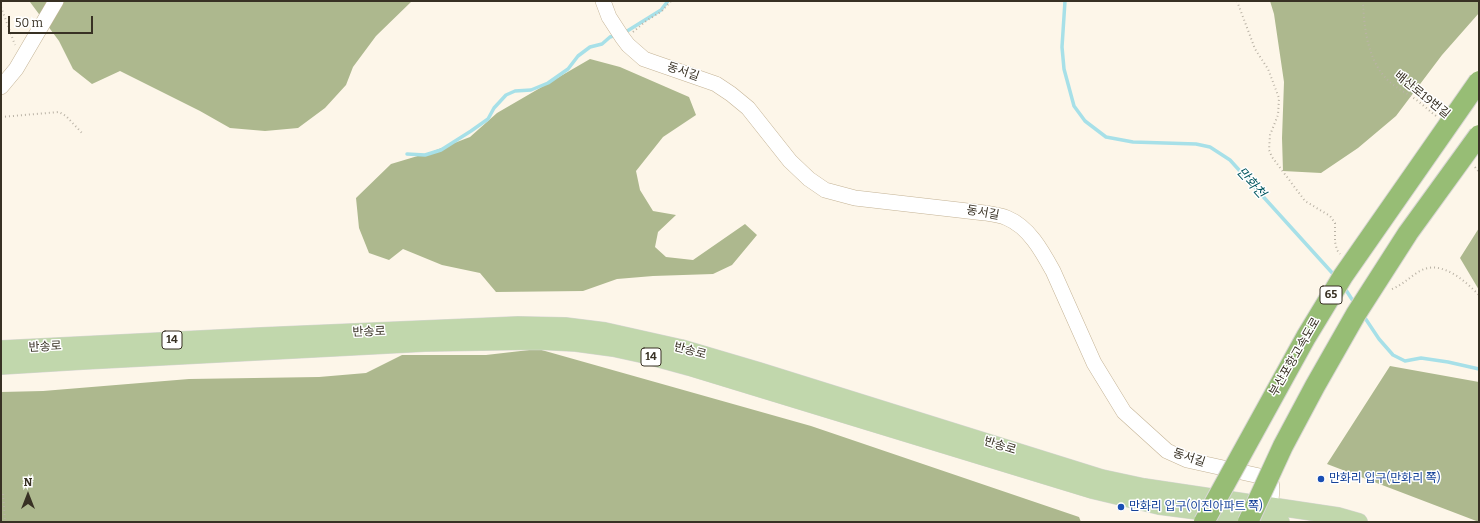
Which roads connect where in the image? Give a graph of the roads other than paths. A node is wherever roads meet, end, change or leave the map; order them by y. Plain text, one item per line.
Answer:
1 (56, 1) edge
2 (603, 1) edge
3 (1479, 81) edge
4 (1, 87) edge
5 (1479, 135) edge
6 (1, 349) edge
7 (1, 366) edge
8 (1266, 517) edge
9 (1204, 522) edge
10 (1359, 522) edge

1 - 4 street
2 - 8 street, 동서길
3 - 9 highway, 부산포항고속도로 / 65, bridge
5 - 8 highway, 65, bridge
6 - 8 main road, 반송로 / 14
7 - 8 main road, 반송로 / 14
8 - 10 main road, 반송로 / 14

